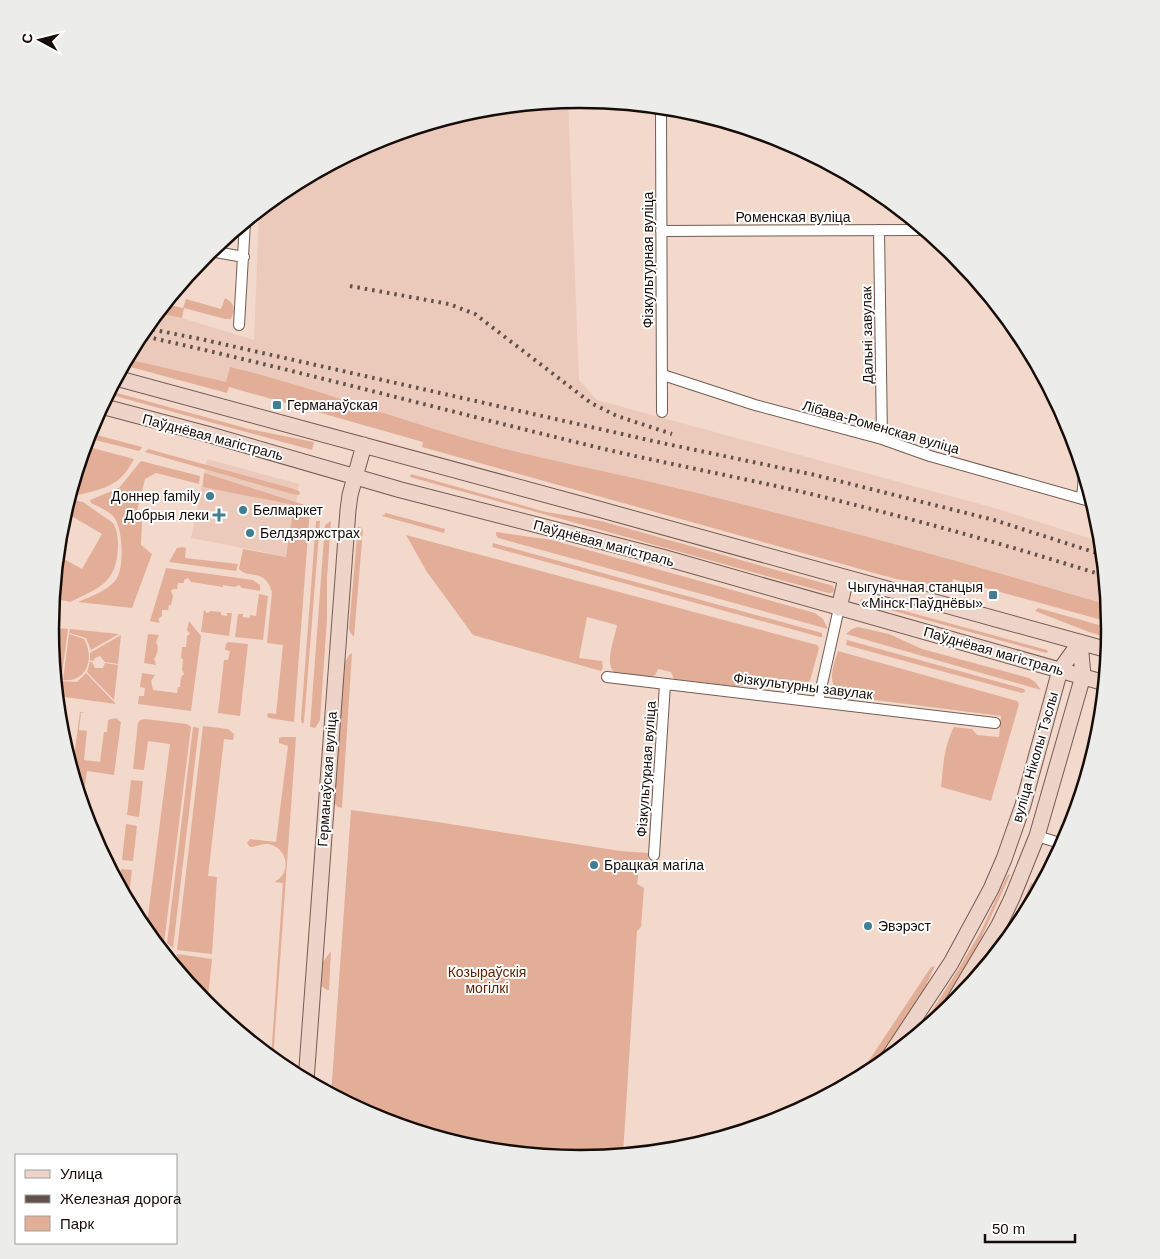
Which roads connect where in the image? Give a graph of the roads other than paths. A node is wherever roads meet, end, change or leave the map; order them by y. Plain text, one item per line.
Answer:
1 (661, 115) edge
2 (246, 230) edge
3 (879, 230) junction
4 (914, 230) edge
5 (661, 231) junction
6 (220, 253) edge
7 (244, 257) junction
8 (239, 325) dead end
9 (663, 375) junction
10 (123, 380) edge
11 (109, 408) edge
12 (662, 412) dead end
13 (882, 439) junction
14 (364, 445) junction
15 (355, 477) junction
16 (1082, 493) edge
17 (1082, 499) joint
18 (846, 578) junction
19 (839, 608) junction
20 (1080, 642) junction
21 (1100, 648) edge
22 (1060, 670) junction
23 (1083, 676) junction
24 (607, 677) dead end
25 (1099, 680) edge
26 (665, 684) junction
27 (818, 702) junction
28 (995, 723) dead end
29 (1014, 830) junction
30 (1037, 836) junction
31 (1056, 842) edge
32 (654, 855) dead end
33 (968, 978) edge
34 (900, 1040) edge
35 (307, 1073) edge

1 - 5 street, Фізкультурная вуліца
2 - 7 street
3 - 4 street, Роменская вуліца
3 - 5 street, Роменская вуліца
3 - 13 street, Дальні завулак
5 - 9 street, Фізкультурная вуліца
6 - 7 street
7 - 8 street
9 - 12 street, Фізкультурная вуліца
9 - 13 street, Лібава-Роменская вуліца
10 - 14 main road
11 - 15 main road, Паўднёвая магістраль
13 - 17 street, Лібава-Роменская вуліца
14 - 15 main road, Германаўская вуліца
14 - 18 main road
15 - 19 main road, Паўднёвая магістраль
15 - 35 main road, Германаўская вуліца
16 - 17 street
18 - 19 main road
18 - 20 main road
19 - 22 main road, Паўднёвая магістраль
19 - 27 street
20 - 21 main road
20 - 22 main road, вуліца Ніколы Тэслы
20 - 23 main road, вуліца Ніколы Тэслы
22 - 23 main road, Паўднёвая магістраль
22 - 29 main road, вуліца Ніколы Тэслы
23 - 25 main road, Паўднёвая магістраль
23 - 30 main road, вуліца Ніколы Тэслы
24 - 26 street, Фізкультурны завулак
26 - 27 street, Фізкультурны завулак
26 - 32 street, Фізкультурная вуліца
27 - 28 street, Фізкультурны завулак
29 - 30 main road
29 - 34 main road, вуліца Ніколы Тэслы
30 - 31 street
30 - 33 main road, вуліца Ніколы Тэслы

